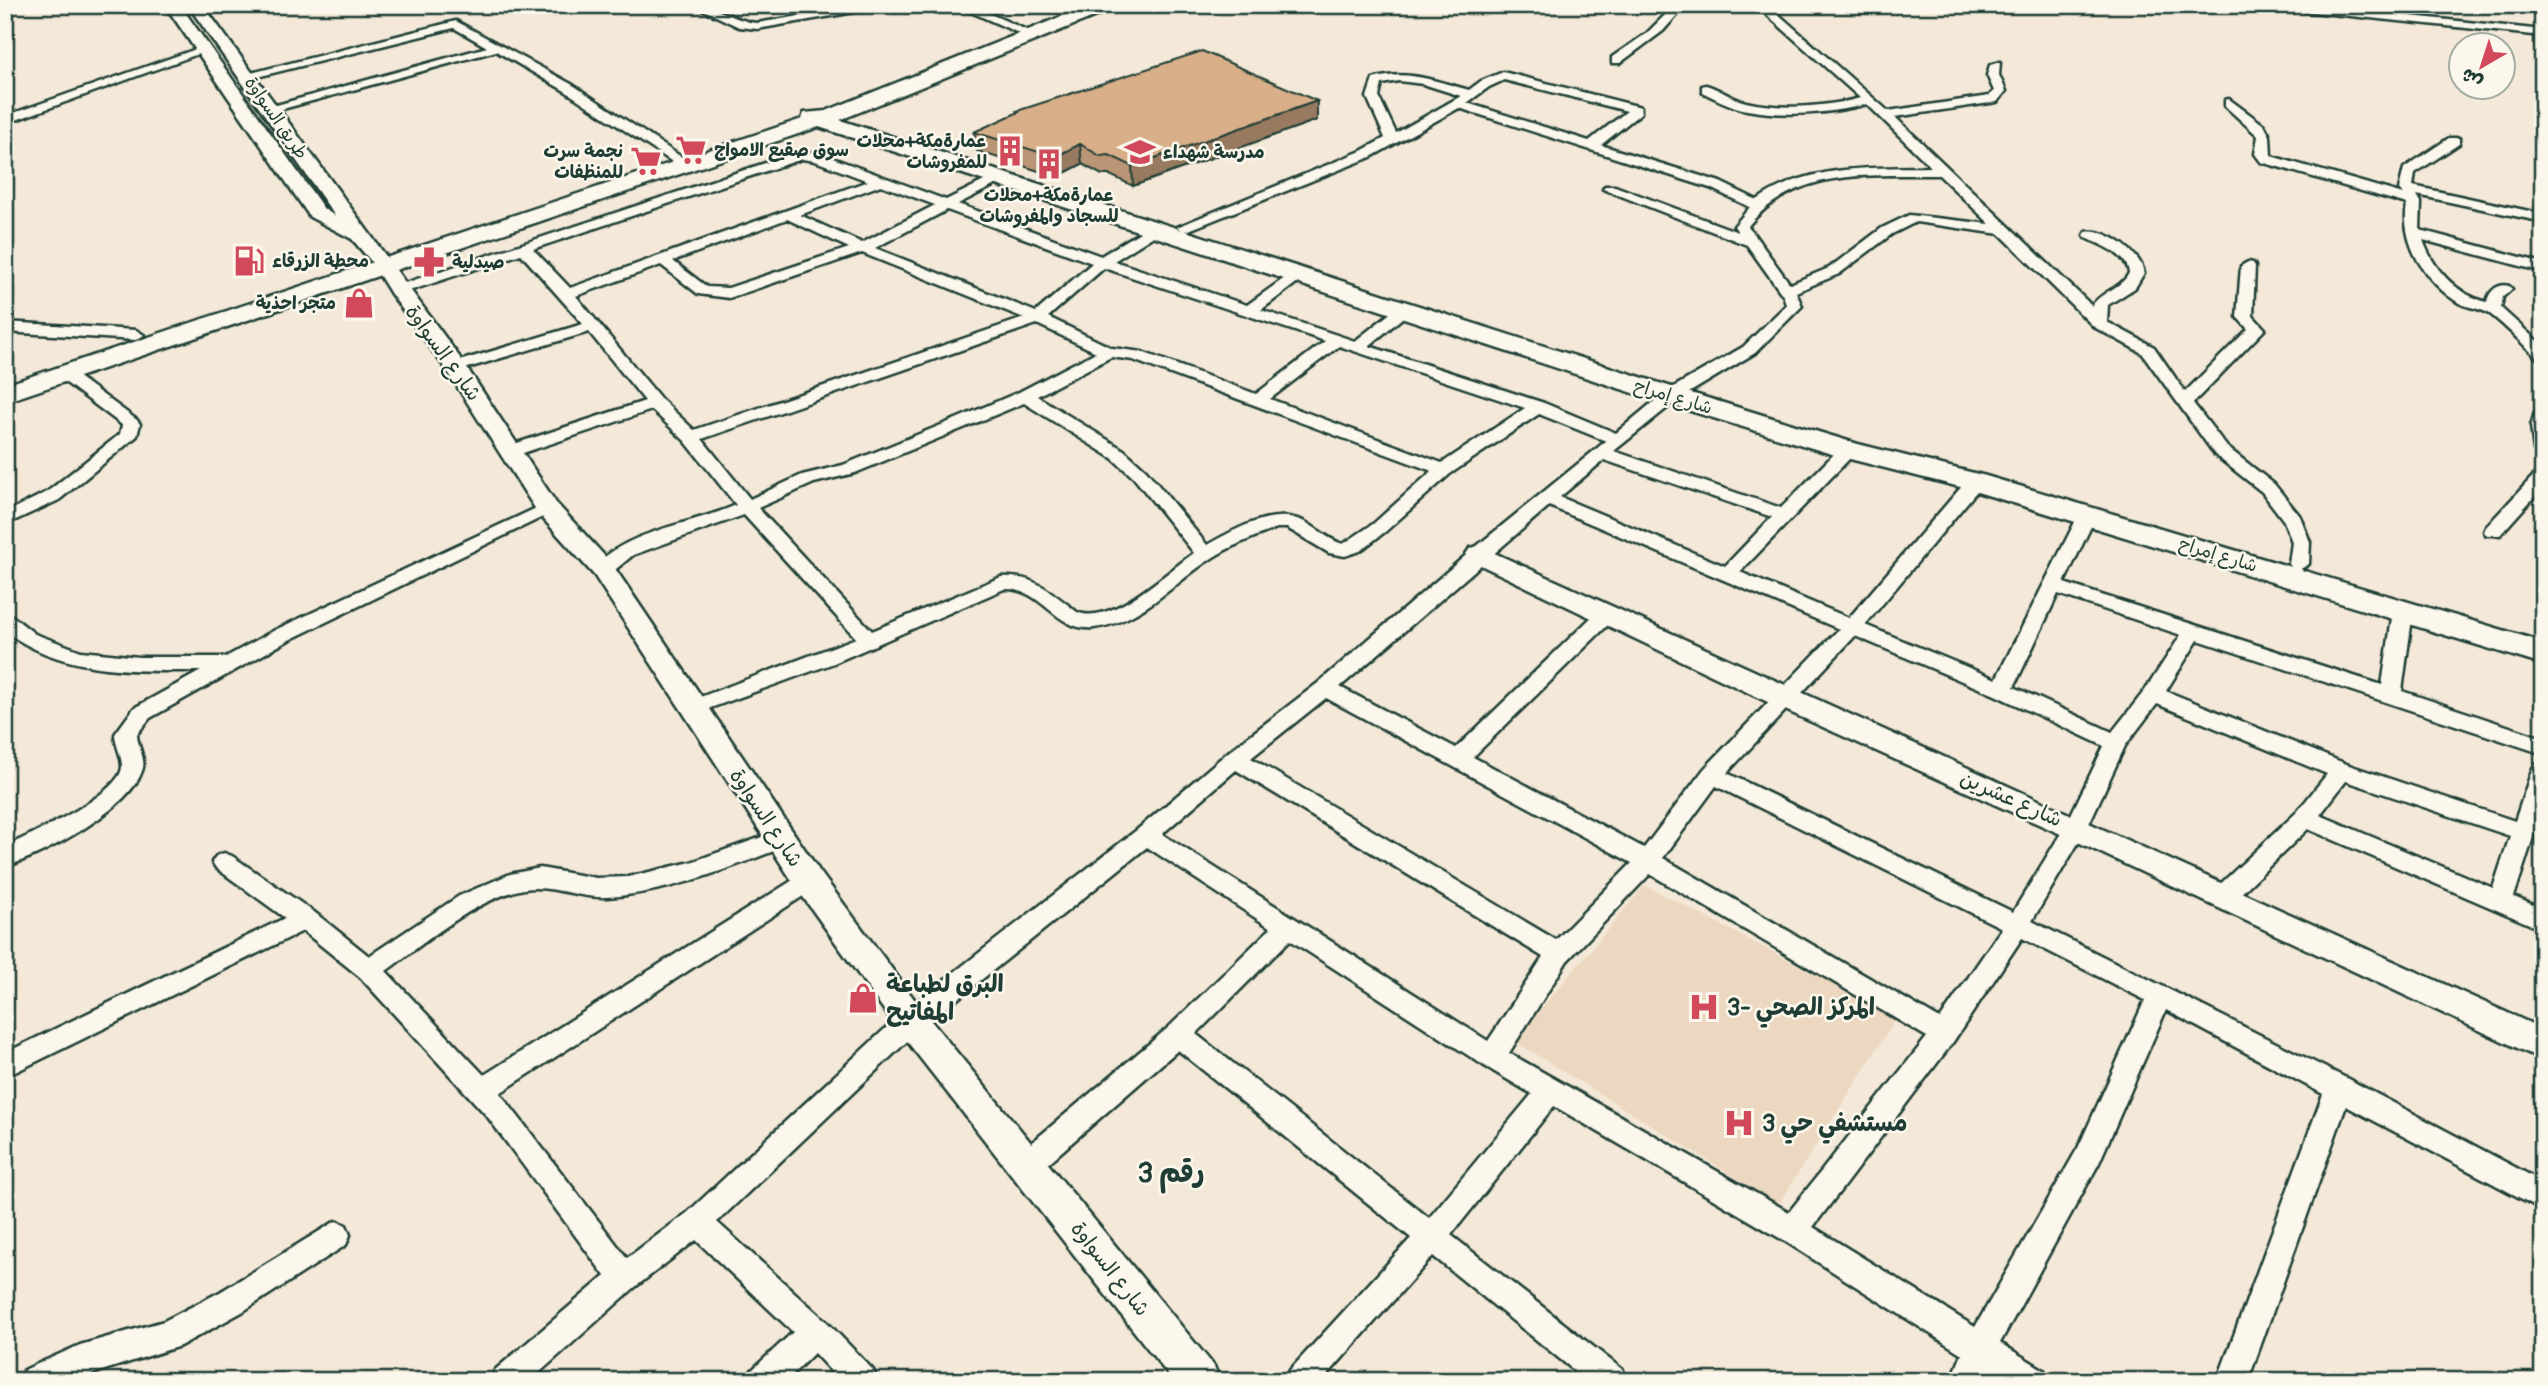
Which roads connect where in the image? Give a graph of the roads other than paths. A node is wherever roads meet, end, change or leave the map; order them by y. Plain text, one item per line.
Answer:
1 (172, 5) edge
2 (195, 5) edge
3 (698, 5) edge
4 (890, 5) edge
5 (960, 5) edge
6 (1088, 5) edge
7 (1107, 5) edge
8 (1681, 5) edge
9 (1761, 5) edge
10 (2273, 5) edge
11 (2543, 33) edge
12 (1029, 34) junction
13 (499, 47) junction
14 (203, 50) junction
15 (1616, 60) dead end
16 (1996, 65) dead end
17 (245, 76) junction
18 (1706, 89) dead end
19 (1469, 94) junction
20 (1868, 100) junction
21 (2229, 103) dead end
22 (1458, 104) junction
23 (268, 109) junction
24 (1884, 115) junction
25 (822, 116) junction
26 (5, 120) edge
27 (1392, 139) junction
28 (2454, 141) dead end
29 (1592, 145) junction
30 (679, 160) junction
31 (1942, 171) junction
32 (998, 178) junction
33 (880, 181) junction
34 (1610, 189) dead end
35 (2410, 195) junction
36 (947, 205) junction
37 (1759, 206) junction
38 (789, 215) junction
39 (2543, 218) edge
40 (1184, 227) junction
41 (1154, 229) junction
42 (2002, 230) junction
43 (2413, 233) junction
44 (2091, 235) dead end
45 (1750, 241) junction
46 (524, 248) junction
47 (863, 248) junction
48 (663, 260) junction
49 (1102, 262) junction
50 (380, 263) junction
51 (2248, 266) dead end
52 (2543, 268) edge
53 (1298, 275) junction
54 (2504, 289) dead end
55 (1787, 290) junction
56 (567, 294) junction
57 (2493, 309) junction
58 (1403, 310) junction
59 (1249, 311) junction
60 (1038, 318) junction
61 (2100, 324) junction
62 (591, 326) junction
63 (5, 327) edge
64 (136, 335) junction
65 (1337, 340) junction
66 (1357, 347) junction
67 (1108, 352) junction
68 (2543, 355) edge
69 (455, 367) junction
70 (63, 373) junction
71 (5, 379) edge
72 (1679, 391) junction
73 (5, 394) edge
74 (1025, 396) junction
75 (1257, 401) junction
76 (655, 403) junction
77 (2185, 403) junction
78 (1538, 407) junction
79 (2543, 412) edge
80 (691, 438) junction
81 (1610, 447) junction
82 (1848, 450) junction
83 (2543, 450) edge
84 (511, 451) junction
85 (1444, 470) junction
86 (2543, 476) edge
87 (1976, 482) junction
88 (1549, 499) junction
89 (746, 506) junction
90 (547, 508) junction
91 (1783, 515) junction
92 (2087, 516) junction
93 (5, 520) edge
94 (2493, 531) dead end
95 (1479, 554) junction
96 (1204, 555) junction
97 (2299, 564) junction
98 (603, 570) junction
99 (1729, 573) junction
100 (2053, 586) junction
101 (2403, 611) junction
102 (1606, 615) junction
103 (7, 625) edge
104 (1852, 626) junction
105 (2192, 633) junction
106 (2543, 634) edge
107 (869, 640) junction
108 (2543, 654) edge
109 (227, 664) junction
110 (1325, 688) junction
111 (2002, 690) junction
112 (2391, 693) junction
113 (2153, 694) junction
114 (1784, 698) junction
115 (694, 707) junction
116 (2116, 743) junction
117 (2543, 746) edge
118 (1236, 758) junction
119 (1459, 758) junction
120 (2543, 770) edge
121 (2341, 771) junction
122 (1712, 775) junction
123 (2305, 818) junction
124 (2076, 828) junction
125 (2523, 832) junction
126 (1146, 835) junction
127 (779, 839) junction
128 (5, 858) edge
129 (1648, 861) junction
130 (224, 862) dead end
131 (808, 881) junction
132 (2222, 897) junction
133 (2501, 901) junction
134 (305, 919) junction
135 (2543, 920) edge
136 (1289, 926) junction
137 (2017, 926) junction
138 (1558, 954) junction
139 (369, 970) junction
140 (2160, 995) junction
141 (911, 1021) junction
142 (1944, 1034) junction
143 (1178, 1035) junction
144 (2543, 1045) edge
145 (1492, 1057) junction
146 (5, 1066) edge
147 (2339, 1087) junction
148 (1551, 1090) junction
149 (481, 1091) junction
150 (1027, 1164) junction
151 (2543, 1197) edge
152 (697, 1222) junction
153 (1793, 1230) junction
154 (336, 1234) dead end
155 (1432, 1236) junction
156 (624, 1278) junction
157 (815, 1332) junction
158 (1980, 1348) junction
159 (35, 1381) edge
160 (506, 1381) edge
161 (763, 1381) edge
162 (862, 1381) edge
163 (1199, 1381) edge
164 (1301, 1381) edge
165 (1612, 1381) edge
166 (1966, 1381) edge
167 (2033, 1381) edge
168 (2232, 1381) edge

1 - 14 street, طريق السواوة
2 - 17 street, شارع السواوة
3 - 4 street
5 - 12 street
6 - 12 main road
7 - 12 main road
8 - 15 street
9 - 20 street
10 - 11 street
12 - 25 main road
13 - 17 street
13 - 23 street
13 - 30 street
14 - 26 street
14 - 50 street, طريق السواوة
16 - 24 street
17 - 23 street, شارع السواوة
18 - 20 street
19 - 22 street
19 - 27 street
19 - 29 street
20 - 24 street
21 - 35 street
22 - 27 street
22 - 29 street
23 - 50 street, شارع السواوة
24 - 31 street
25 - 30 main road
25 - 32 main road, شارع إمراح
25 - 40 main road, شارع إمراح
25 - 50 main road
27 - 40 street
28 - 35 street
29 - 37 street
30 - 50 main road
31 - 37 street
31 - 42 street
32 - 36 street
32 - 41 main road, شارع إمراح
33 - 36 street
33 - 38 street
33 - 46 street
34 - 45 street
35 - 39 street
35 - 43 street
36 - 47 street
36 - 49 street
37 - 45 street
38 - 47 street
38 - 48 street
40 - 72 main road, شارع إمراح
41 - 49 street
41 - 53 main road, شارع إمراح
42 - 55 street
42 - 61 street
43 - 52 street
43 - 57 street
44 - 61 street
45 - 55 street
46 - 50 street
46 - 56 street
47 - 48 street
47 - 60 street
48 - 56 street
49 - 59 street
49 - 60 street
50 - 64 main road
50 - 69 street, شارع السواوة
50 - 70 main road
51 - 77 street
53 - 58 main road, شارع إمراح
53 - 59 street
54 - 57 street
55 - 72 street
56 - 62 street
57 - 68 street
58 - 66 street
58 - 72 main road, شارع إمراح
59 - 65 street
60 - 67 street
60 - 80 street
61 - 77 street
62 - 69 street
62 - 76 street
63 - 64 street
64 - 71 main road
65 - 66 street
65 - 75 street
66 - 78 street
67 - 74 street
67 - 75 street
69 - 84 street, شارع السواوة
70 - 73 main road
70 - 93 street
72 - 81 street
72 - 82 main road, شارع إمراح
72 - 97 main road, شارع إمراح
74 - 89 street
74 - 96 street
75 - 85 street
76 - 80 street
76 - 84 street
77 - 97 street
78 - 81 street
78 - 85 street
79 - 83 street
80 - 89 street
81 - 88 street
81 - 91 street
82 - 87 main road, شارع إمراح
82 - 91 street
84 - 90 street, شارع السواوة
85 - 96 street
86 - 94 street
87 - 92 main road, شارع إمراح
87 - 104 street
88 - 95 street
88 - 99 street
89 - 98 street
89 - 107 street
90 - 98 street, شارع السواوة
90 - 109 street
91 - 99 street
92 - 100 street
92 - 101 main road, شارع إمراح
95 - 102 street, شارع عشرين
95 - 110 street
96 - 107 street
97 - 106 main road, شارع إمراح
98 - 115 street, شارع السواوة
99 - 104 street
100 - 105 street
100 - 111 street
101 - 108 main road, شارع إمراح
101 - 112 street
102 - 114 street, شارع عشرين
102 - 119 street
103 - 109 street
104 - 111 street
104 - 114 street
105 - 112 street
105 - 113 street
107 - 115 street
109 - 128 street
110 - 118 street
110 - 119 street
111 - 116 street
112 - 117 street
113 - 116 street
113 - 121 street
114 - 122 street
114 - 124 street, شارع عشرين
115 - 127 street, شارع السواوة
116 - 124 street
118 - 126 street
118 - 138 street
119 - 129 street
120 - 125 street
121 - 123 street
121 - 125 street
122 - 129 street
122 - 137 street
123 - 132 street
123 - 133 street
124 - 132 street, شارع عشرين
124 - 137 street
125 - 133 street
126 - 136 street
126 - 141 street
127 - 131 street, شارع السواوة
127 - 139 street
129 - 138 street
129 - 142 street
130 - 134 street
131 - 141 street, شارع السواوة
131 - 149 street
132 - 144 street, شارع عشرين
133 - 135 street
134 - 139 street
134 - 146 street
136 - 143 street
136 - 145 street
137 - 140 street
137 - 142 street
138 - 145 street
139 - 149 street
140 - 147 street
140 - 158 street
141 - 150 street, شارع السواوة
141 - 152 street
142 - 153 street
143 - 150 street
143 - 155 street
145 - 148 street
147 - 151 street
147 - 168 street
148 - 153 street
148 - 155 street
149 - 156 street
150 - 163 street, شارع السواوة
152 - 156 street
152 - 157 street
153 - 158 street
154 - 159 street
155 - 164 street
155 - 165 street
156 - 160 street
157 - 161 street
157 - 162 street
158 - 166 street
158 - 167 street

